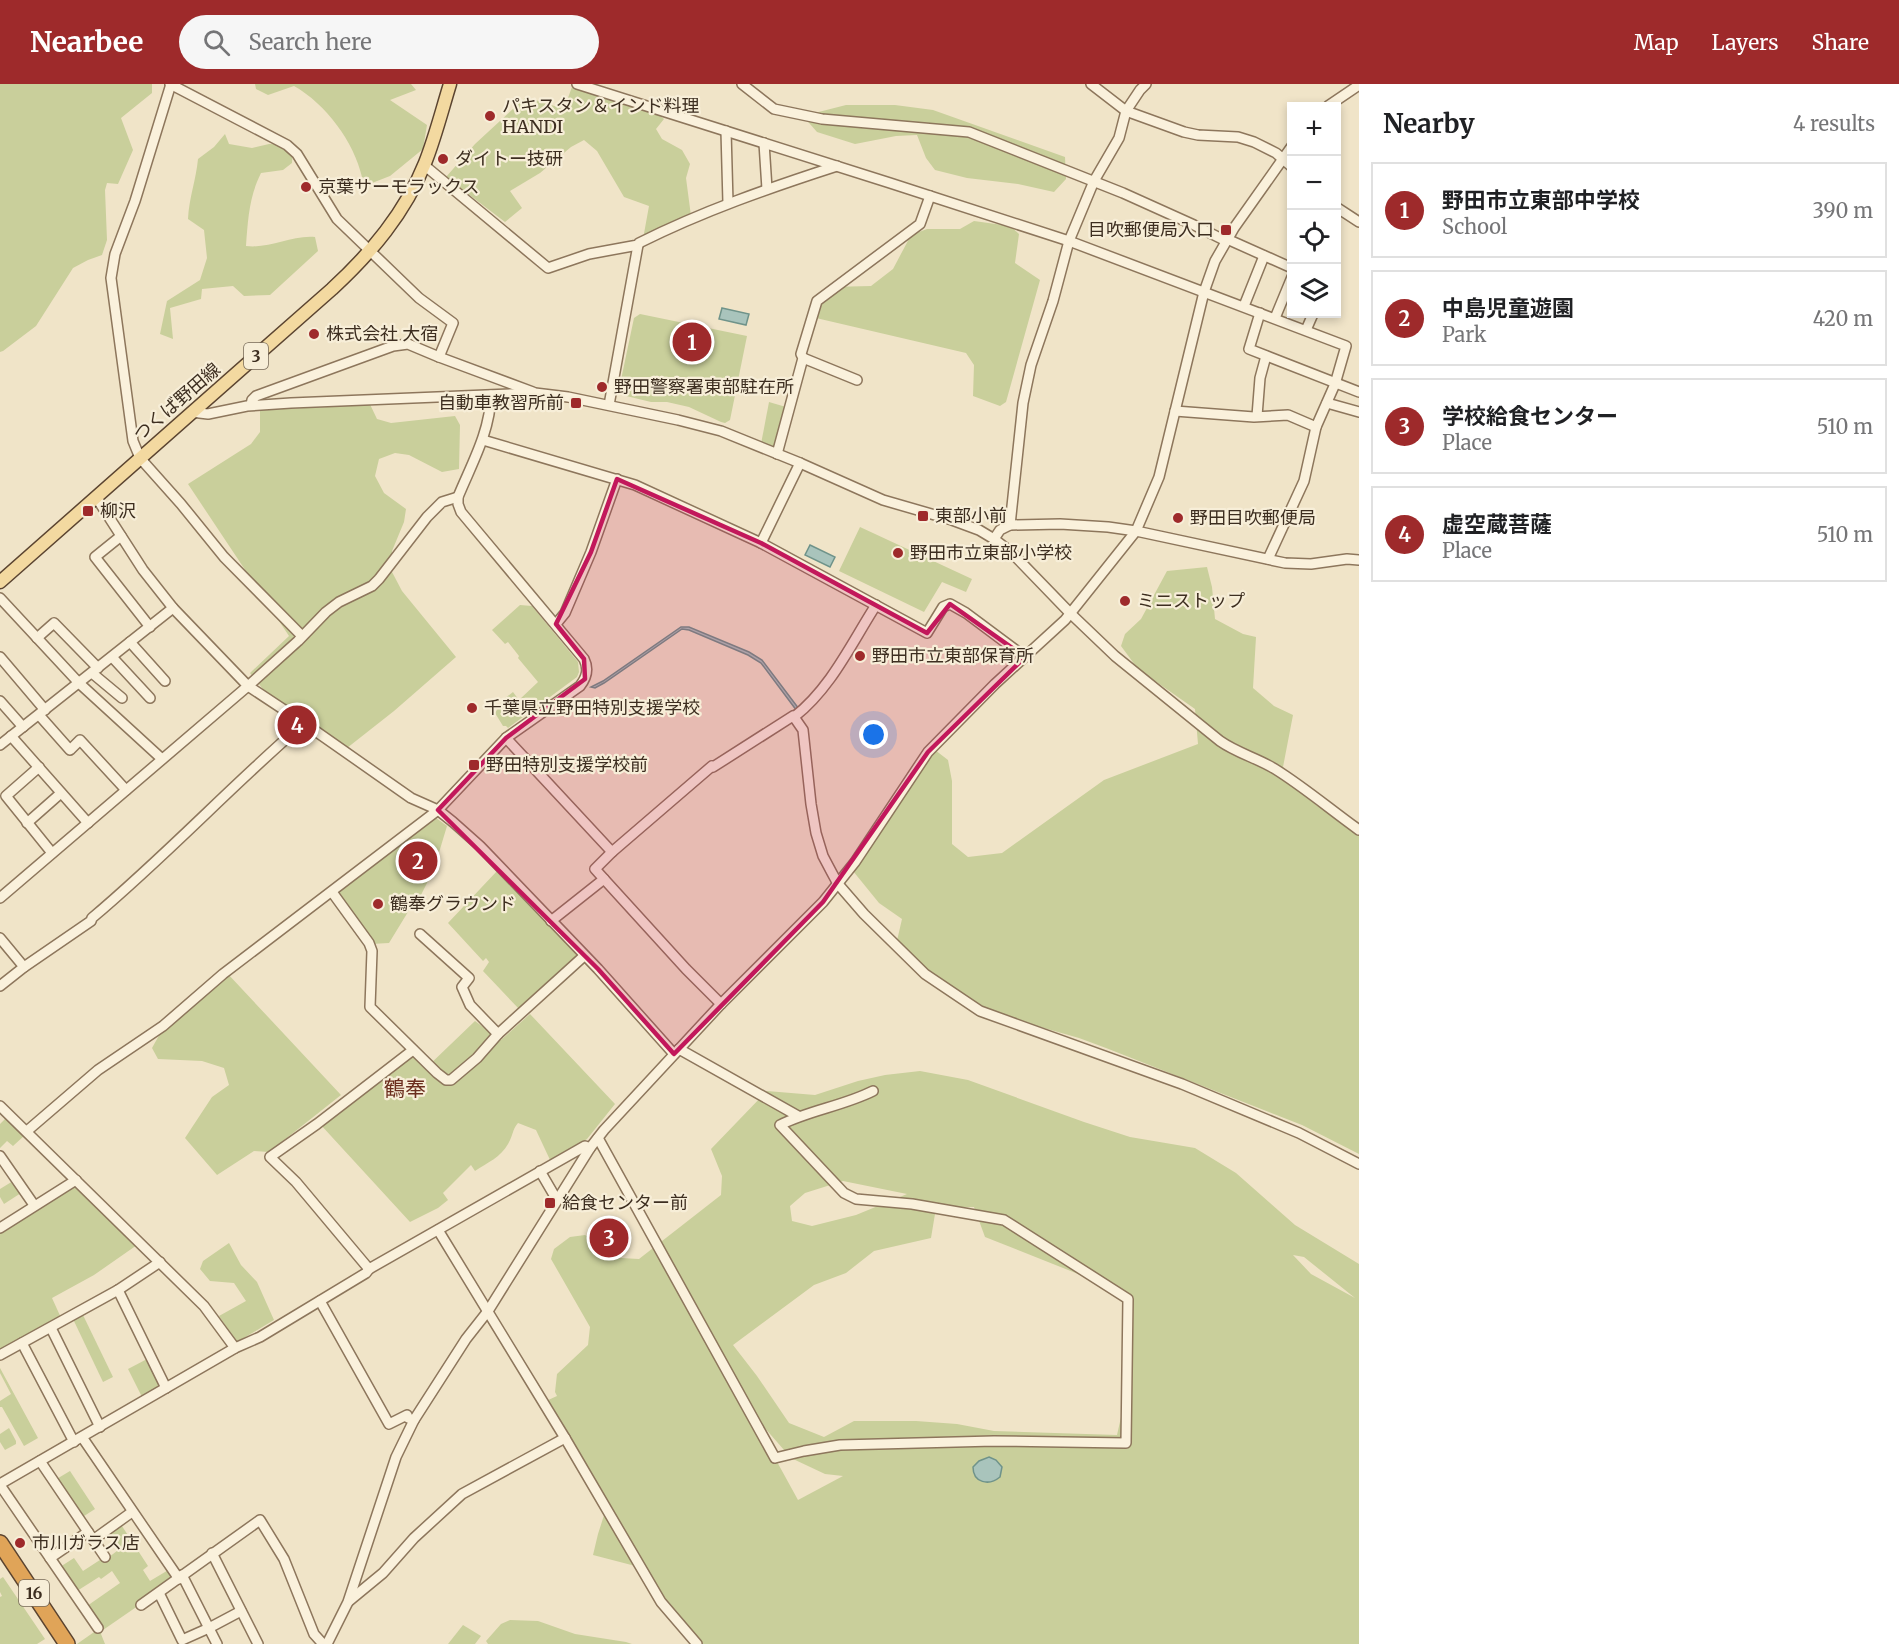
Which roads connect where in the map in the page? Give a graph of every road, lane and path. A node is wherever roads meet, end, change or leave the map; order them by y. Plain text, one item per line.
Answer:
1 (170, 84) edge
2 (450, 84) edge
3 (577, 84) edge
4 (742, 84) edge
5 (1091, 84) edge
6 (1146, 84) edge
7 (1359, 85) edge
8 (1334, 102) edge
9 (1126, 111) junction
10 (726, 131) junction
11 (764, 143) junction
12 (1287, 153) edge
13 (1283, 158) junction
14 (1287, 162) edge
15 (424, 165) junction
16 (837, 166) junction
17 (1094, 181) junction
18 (767, 189) junction
19 (930, 196) junction
20 (728, 203) junction
21 (1341, 210) edge
22 (1359, 222) edge
23 (1226, 240) junction
24 (1069, 241) junction
25 (638, 245) junction
26 (370, 251) junction
27 (1264, 256) junction
28 (1287, 266) edge
29 (1287, 289) edge
30 (1204, 292) junction
31 (1244, 306) junction
32 (1260, 313) junction
33 (1275, 318) junction
34 (1311, 318) edge
35 (1306, 330) junction
36 (1266, 356) junction
37 (439, 357) junction
38 (803, 358) junction
39 (857, 380) dead end
40 (1335, 384) junction
41 (1359, 392) edge
42 (535, 393) junction
43 (491, 395) junction
44 (1327, 402) junction
45 (251, 405) junction
46 (609, 405) junction
47 (1175, 411) junction
48 (191, 412) junction
49 (1359, 412) edge
50 (1257, 416) junction
51 (1316, 427) junction
52 (483, 440) junction
53 (777, 454) junction
54 (140, 458) junction
55 (800, 463) junction
56 (617, 479) junction
57 (96, 497) junction
58 (458, 497) junction
59 (1010, 525) junction
60 (1136, 531) junction
61 (121, 536) junction
62 (994, 538) junction
63 (761, 543) junction
64 (1268, 559) junction
65 (1359, 560) edge
66 (0, 582) edge
67 (0, 598) edge
68 (876, 605) junction
69 (173, 608) junction
70 (1070, 613) junction
71 (556, 624) junction
72 (150, 627) junction
73 (302, 636) junction
74 (37, 638) junction
75 (130, 642) junction
76 (0, 657) edge
77 (112, 657) junction
78 (1025, 657) junction
79 (95, 671) junction
80 (165, 681) dead end
81 (79, 683) junction
82 (248, 686) junction
83 (122, 698) dead end
84 (150, 698) dead end
85 (0, 701) edge
86 (42, 712) junction
87 (794, 717) junction
88 (304, 723) junction
89 (23, 726) junction
90 (11, 736) junction
91 (506, 738) junction
92 (0, 745) edge
93 (162, 759) junction
94 (39, 767) junction
95 (126, 790) junction
96 (61, 793) junction
97 (438, 810) junction
98 (27, 823) junction
99 (88, 823) junction
100 (1359, 830) edge
101 (612, 852) junction
102 (52, 854) junction
103 (604, 879) junction
104 (838, 884) junction
105 (332, 892) junction
106 (0, 898) edge
107 (551, 921) junction
108 (420, 934) dead end
109 (0, 938) edge
110 (584, 956) junction
111 (24, 967) junction
112 (0, 986) edge
113 (721, 1004) junction
114 (498, 1034) junction
115 (413, 1050) junction
116 (677, 1051) junction
117 (873, 1091) dead end
118 (2, 1112) edge
119 (798, 1116) junction
120 (27, 1131) junction
121 (598, 1138) junction
122 (590, 1148) junction
123 (0, 1156) edge
124 (1359, 1164) edge
125 (540, 1171) junction
126 (76, 1180) junction
127 (559, 1198) junction
128 (34, 1205) junction
129 (0, 1228) edge
130 (438, 1230) junction
131 (160, 1262) junction
132 (369, 1269) junction
133 (118, 1290) junction
134 (320, 1301) junction
135 (488, 1311) junction
136 (51, 1328) junction
137 (22, 1343) junction
138 (235, 1348) junction
139 (0, 1355) edge
140 (166, 1388) junction
141 (414, 1420) junction
142 (100, 1427) junction
143 (565, 1438) junction
144 (78, 1440) junction
145 (40, 1461) junction
146 (0, 1485) edge
147 (132, 1512) junction
148 (90, 1536) junction
149 (0, 1543) edge
150 (212, 1553) junction
151 (105, 1557) dead end
152 (50, 1558) junction
153 (0, 1560) edge
154 (181, 1577) junction
155 (159, 1593) junction
156 (348, 1602) junction
157 (141, 1605) dead end
158 (242, 1611) junction
159 (98, 1628) dead end
160 (209, 1628) junction
161 (56, 1644) edge
162 (68, 1644) edge
163 (217, 1644) edge
164 (258, 1644) edge
165 (325, 1644) edge
166 (697, 1644) edge

1 - 26 street
1 - 54 street
2 - 15 main road, つくば野田線 / 3
3 - 10 street
4 - 17 street
5 - 9 street
6 - 9 street
7 - 8 street
9 - 13 street
9 - 17 street
10 - 11 street
10 - 20 street
11 - 16 street
11 - 18 street
12 - 13 street
13 - 14 street
13 - 23 street
15 - 25 street
15 - 26 main road, つくば野田線 / 3
16 - 18 street
16 - 19 street
17 - 23 street
17 - 24 street
18 - 20 street
19 - 24 street
19 - 38 street
20 - 25 street
21 - 22 street
23 - 27 street
23 - 30 street
24 - 30 street
24 - 59 street
25 - 46 street
26 - 37 street
26 - 48 main road, つくば野田線 / 3
27 - 28 street
27 - 31 street
29 - 33 street
30 - 31 street
30 - 47 street
31 - 32 street
32 - 33 street
32 - 36 street
33 - 35 street
34 - 35 street
35 - 40 street
36 - 40 street
36 - 50 street
37 - 42 street
37 - 45 street
38 - 39 street
38 - 53 street
40 - 41 street
40 - 44 street
42 - 43 street
42 - 46 street
43 - 45 street
43 - 52 street
44 - 49 street
44 - 51 street
45 - 48 street
46 - 53 street
47 - 50 street
47 - 60 street
48 - 54 main road, つくば野田線 / 3
50 - 51 street
51 - 64 street
52 - 56 street
52 - 58 street
53 - 55 street
54 - 57 main road, つくば野田線 / 3
54 - 73 street
55 - 62 street
55 - 63 street
56 - 63 street
56 - 71 street
57 - 61 street
57 - 66 main road, つくば野田線 / 3
58 - 71 street
58 - 73 street
59 - 60 street
59 - 62 street
60 - 64 street
60 - 70 street
61 - 69 street
61 - 72 street
62 - 70 street
63 - 68 street
64 - 65 street
67 - 74 street
68 - 78 street
68 - 87 street
69 - 72 street
69 - 82 street
70 - 78 street
70 - 100 street
71 - 91 street
72 - 75 street
73 - 82 street
74 - 79 street
74 - 81 street
75 - 77 street
75 - 80 street
76 - 86 street
77 - 79 street
77 - 84 street
78 - 104 street
79 - 81 street
79 - 83 street
81 - 86 street
81 - 93 street
82 - 88 street
82 - 93 street
85 - 89 street
86 - 89 street
86 - 95 street
87 - 101 street
87 - 104 street
88 - 97 street
88 - 111 street
89 - 90 street
90 - 92 street
90 - 94 street
91 - 97 street
91 - 101 street
93 - 95 street
94 - 96 street
94 - 98 street
95 - 99 street
96 - 98 street
96 - 99 street
97 - 105 street
97 - 107 street
98 - 102 street
99 - 102 street
101 - 103 street
102 - 106 street
103 - 107 street
103 - 113 street
104 - 113 street
104 - 124 street
105 - 115 street
105 - 120 street
107 - 110 street
108 - 114 street
109 - 111 street
110 - 114 street
110 - 116 street
111 - 112 street
113 - 116 street
114 - 115 street
115 - 132 street
116 - 119 street
116 - 121 street
117 - 119 street
118 - 120 street
119 - 121 street
120 - 126 street
121 - 122 street
122 - 125 street
122 - 127 street
123 - 128 street
125 - 127 street
125 - 130 street
126 - 128 street
126 - 131 street
127 - 135 street
128 - 129 street
130 - 132 street
130 - 135 street
131 - 133 street
131 - 138 street
132 - 134 street
133 - 136 street
133 - 140 street
134 - 138 street
134 - 141 street
135 - 141 street
135 - 143 street
136 - 137 street
136 - 142 street
137 - 139 street
137 - 144 street
138 - 140 street
140 - 142 street
141 - 156 street
142 - 144 street
143 - 156 street
143 - 166 street
144 - 145 street
144 - 147 street
145 - 146 street
145 - 148 street
146 - 152 street
147 - 148 street
147 - 154 street
148 - 151 street
148 - 152 street
149 - 162 highway, 16
150 - 154 street
150 - 158 street
150 - 165 street
152 - 159 street
153 - 161 highway, 16
154 - 155 street
154 - 160 street
155 - 157 street
155 - 160 street
156 - 165 street
158 - 160 street
158 - 164 street
160 - 163 street

